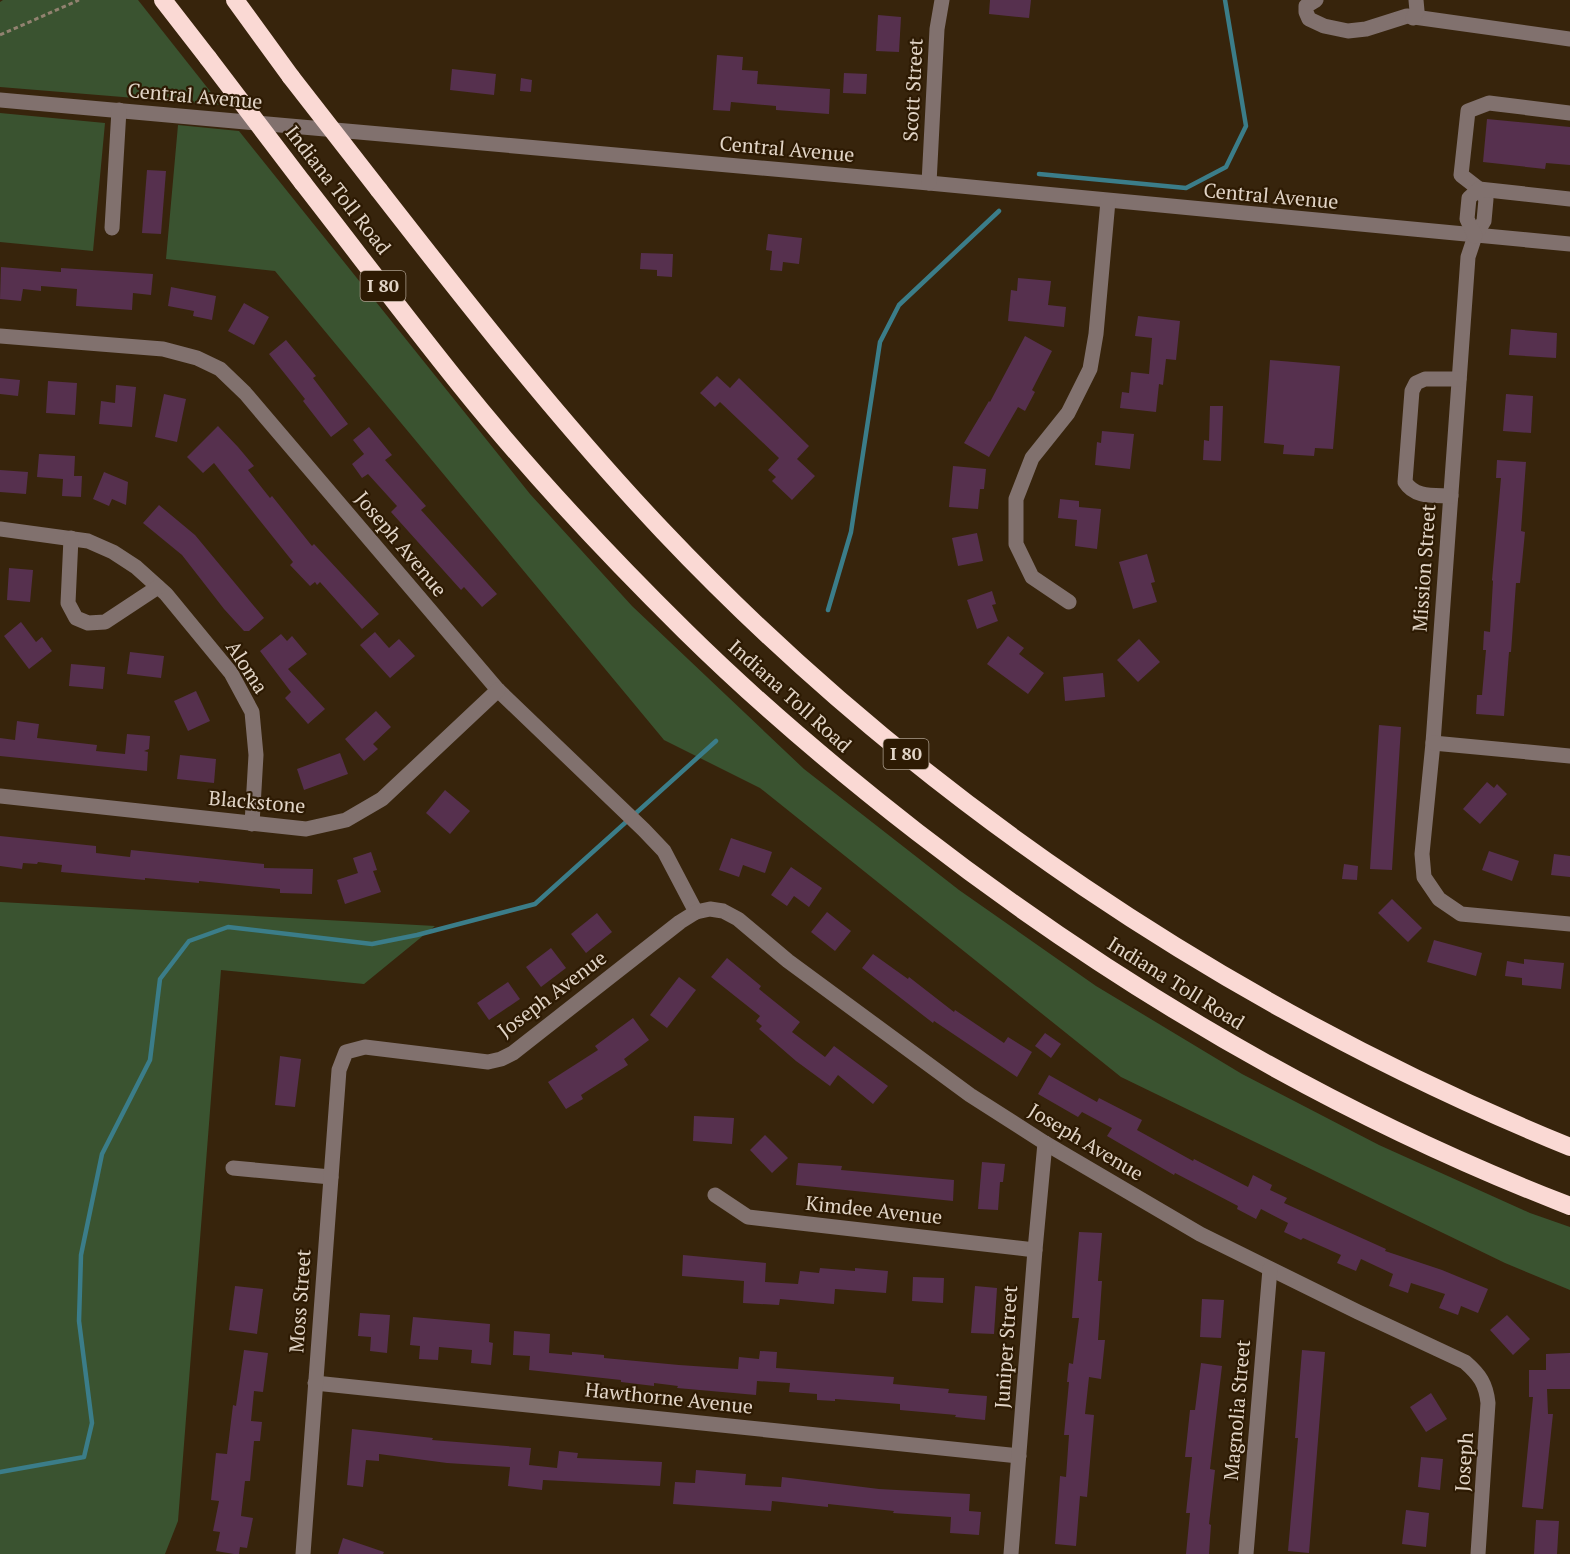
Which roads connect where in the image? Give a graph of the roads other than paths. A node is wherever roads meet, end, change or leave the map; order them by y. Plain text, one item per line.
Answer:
1 (163, 0) edge
2 (234, 0) edge
3 (942, 0) edge
4 (1316, 0) edge
5 (1416, 0) edge
6 (1413, 18) junction
7 (1570, 39) edge
8 (0, 100) edge
9 (119, 110) junction
10 (1570, 112) edge
11 (929, 183) junction
12 (1479, 189) junction
13 (1570, 199) edge
14 (1108, 201) junction
15 (112, 228) dead end
16 (1475, 236) junction
17 (1570, 244) edge
18 (0, 336) edge
19 (1459, 379) junction
20 (1451, 496) junction
21 (0, 530) edge
22 (71, 538) junction
23 (158, 587) junction
24 (1069, 602) dead end
25 (498, 690) junction
26 (1432, 743) junction
27 (1570, 756) edge
28 (0, 796) edge
29 (252, 824) junction
30 (696, 912) junction
31 (1570, 924) edge
32 (346, 1052) joint
33 (1046, 1143) junction
34 (1570, 1147) edge
35 (233, 1168) dead end
36 (331, 1177) junction
37 (715, 1195) dead end
38 (1570, 1206) edge
39 (1035, 1250) junction
40 (1270, 1269) junction
41 (1479, 1374) joint
42 (315, 1383) junction
43 (1019, 1456) junction
44 (303, 1554) edge
45 (1011, 1554) edge
46 (1246, 1554) edge
47 (1479, 1554) edge

1 - 38 highway, Indiana Toll Road / I 80, bridge
2 - 34 highway, Indiana Toll Road / I 80, bridge
3 - 11 street, Scott Street
4 - 6 street
5 - 6 street
6 - 7 street
8 - 9 street, Central Avenue
9 - 11 street, Central Avenue
9 - 15 street
10 - 12 street
11 - 14 street, Central Avenue
12 - 13 street
12 - 16 street, Mission Street
14 - 16 street, Central Avenue
14 - 24 street
16 - 17 street, Central Avenue
16 - 19 street, Mission Street
18 - 25 street, Joseph Avenue
19 - 20 street, Mission Street
19 - 20 street
20 - 26 street, Mission Street
21 - 22 street, Aloma
22 - 23 street, Aloma
22 - 23 street
23 - 29 street, Aloma
25 - 29 street, Blackstone
25 - 30 street, Joseph Avenue
26 - 27 street
26 - 31 street, Mission Street
28 - 29 street, Blackstone
30 - 32 street, Joseph Avenue
30 - 33 street, Joseph Avenue
32 - 36 street, Moss Street
33 - 39 street, Juniper Street
33 - 40 street, Joseph Avenue
35 - 36 street
36 - 42 street, Moss Street
37 - 39 street, Kimdee Avenue
39 - 43 street, Juniper Street
40 - 41 street, Joseph Avenue
40 - 46 street, Magnolia Street
41 - 47 street, Joseph
42 - 43 street, Hawthorne Avenue
42 - 44 street, Moss Street
43 - 45 street, Juniper Street

